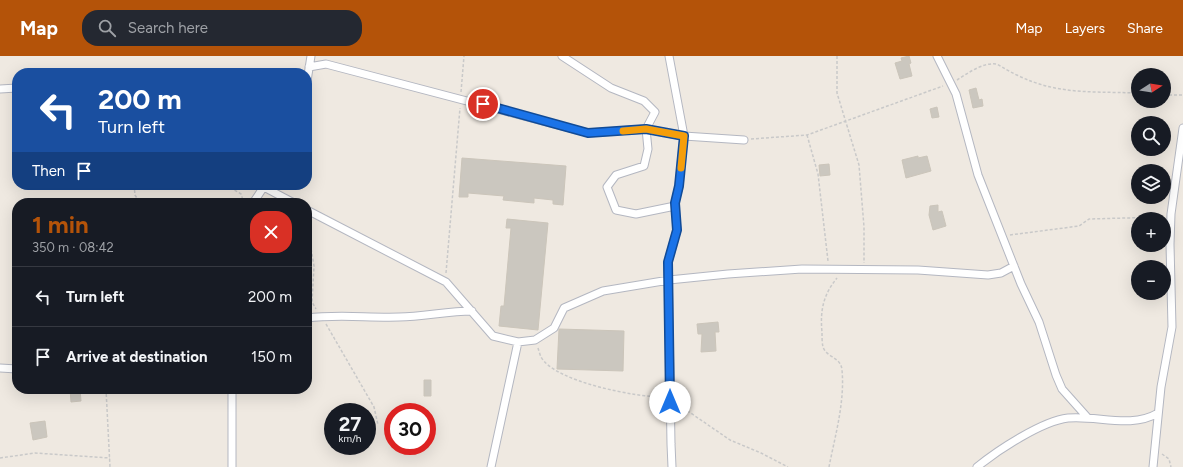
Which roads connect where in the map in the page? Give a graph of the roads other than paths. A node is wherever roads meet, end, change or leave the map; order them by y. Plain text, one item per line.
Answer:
1 (311, 56) edge
2 (562, 56) edge
3 (669, 56) edge
4 (937, 56) edge
5 (309, 67) joint
6 (12, 88) edge
7 (0, 89) edge
8 (1183, 128) edge
9 (646, 129) junction
10 (684, 136) junction
11 (744, 140) road end
12 (270, 190) edge
13 (285, 198) edge
14 (675, 206) junction
15 (312, 213) edge
16 (1014, 266) junction
17 (669, 280) junction
18 (472, 311) junction
19 (312, 318) edge
20 (518, 342) junction
21 (0, 368) edge
22 (12, 369) edge
23 (232, 394) edge
24 (1158, 413) junction
25 (1087, 417) junction
26 (232, 467) edge
27 (491, 467) edge
28 (672, 467) edge
29 (977, 467) edge
30 (1152, 467) edge

1 - 5 street
2 - 9 street
3 - 10 street
4 - 16 street
5 - 9 street
6 - 7 street
8 - 24 street
9 - 10 street
9 - 14 street
10 - 11 street
10 - 14 street
12 - 13 street
14 - 17 street
15 - 18 street
16 - 17 street
16 - 25 street
17 - 20 street
17 - 28 street
18 - 19 street
18 - 20 street
20 - 27 street
21 - 22 street
23 - 26 street
24 - 25 street
24 - 30 street
25 - 29 street

